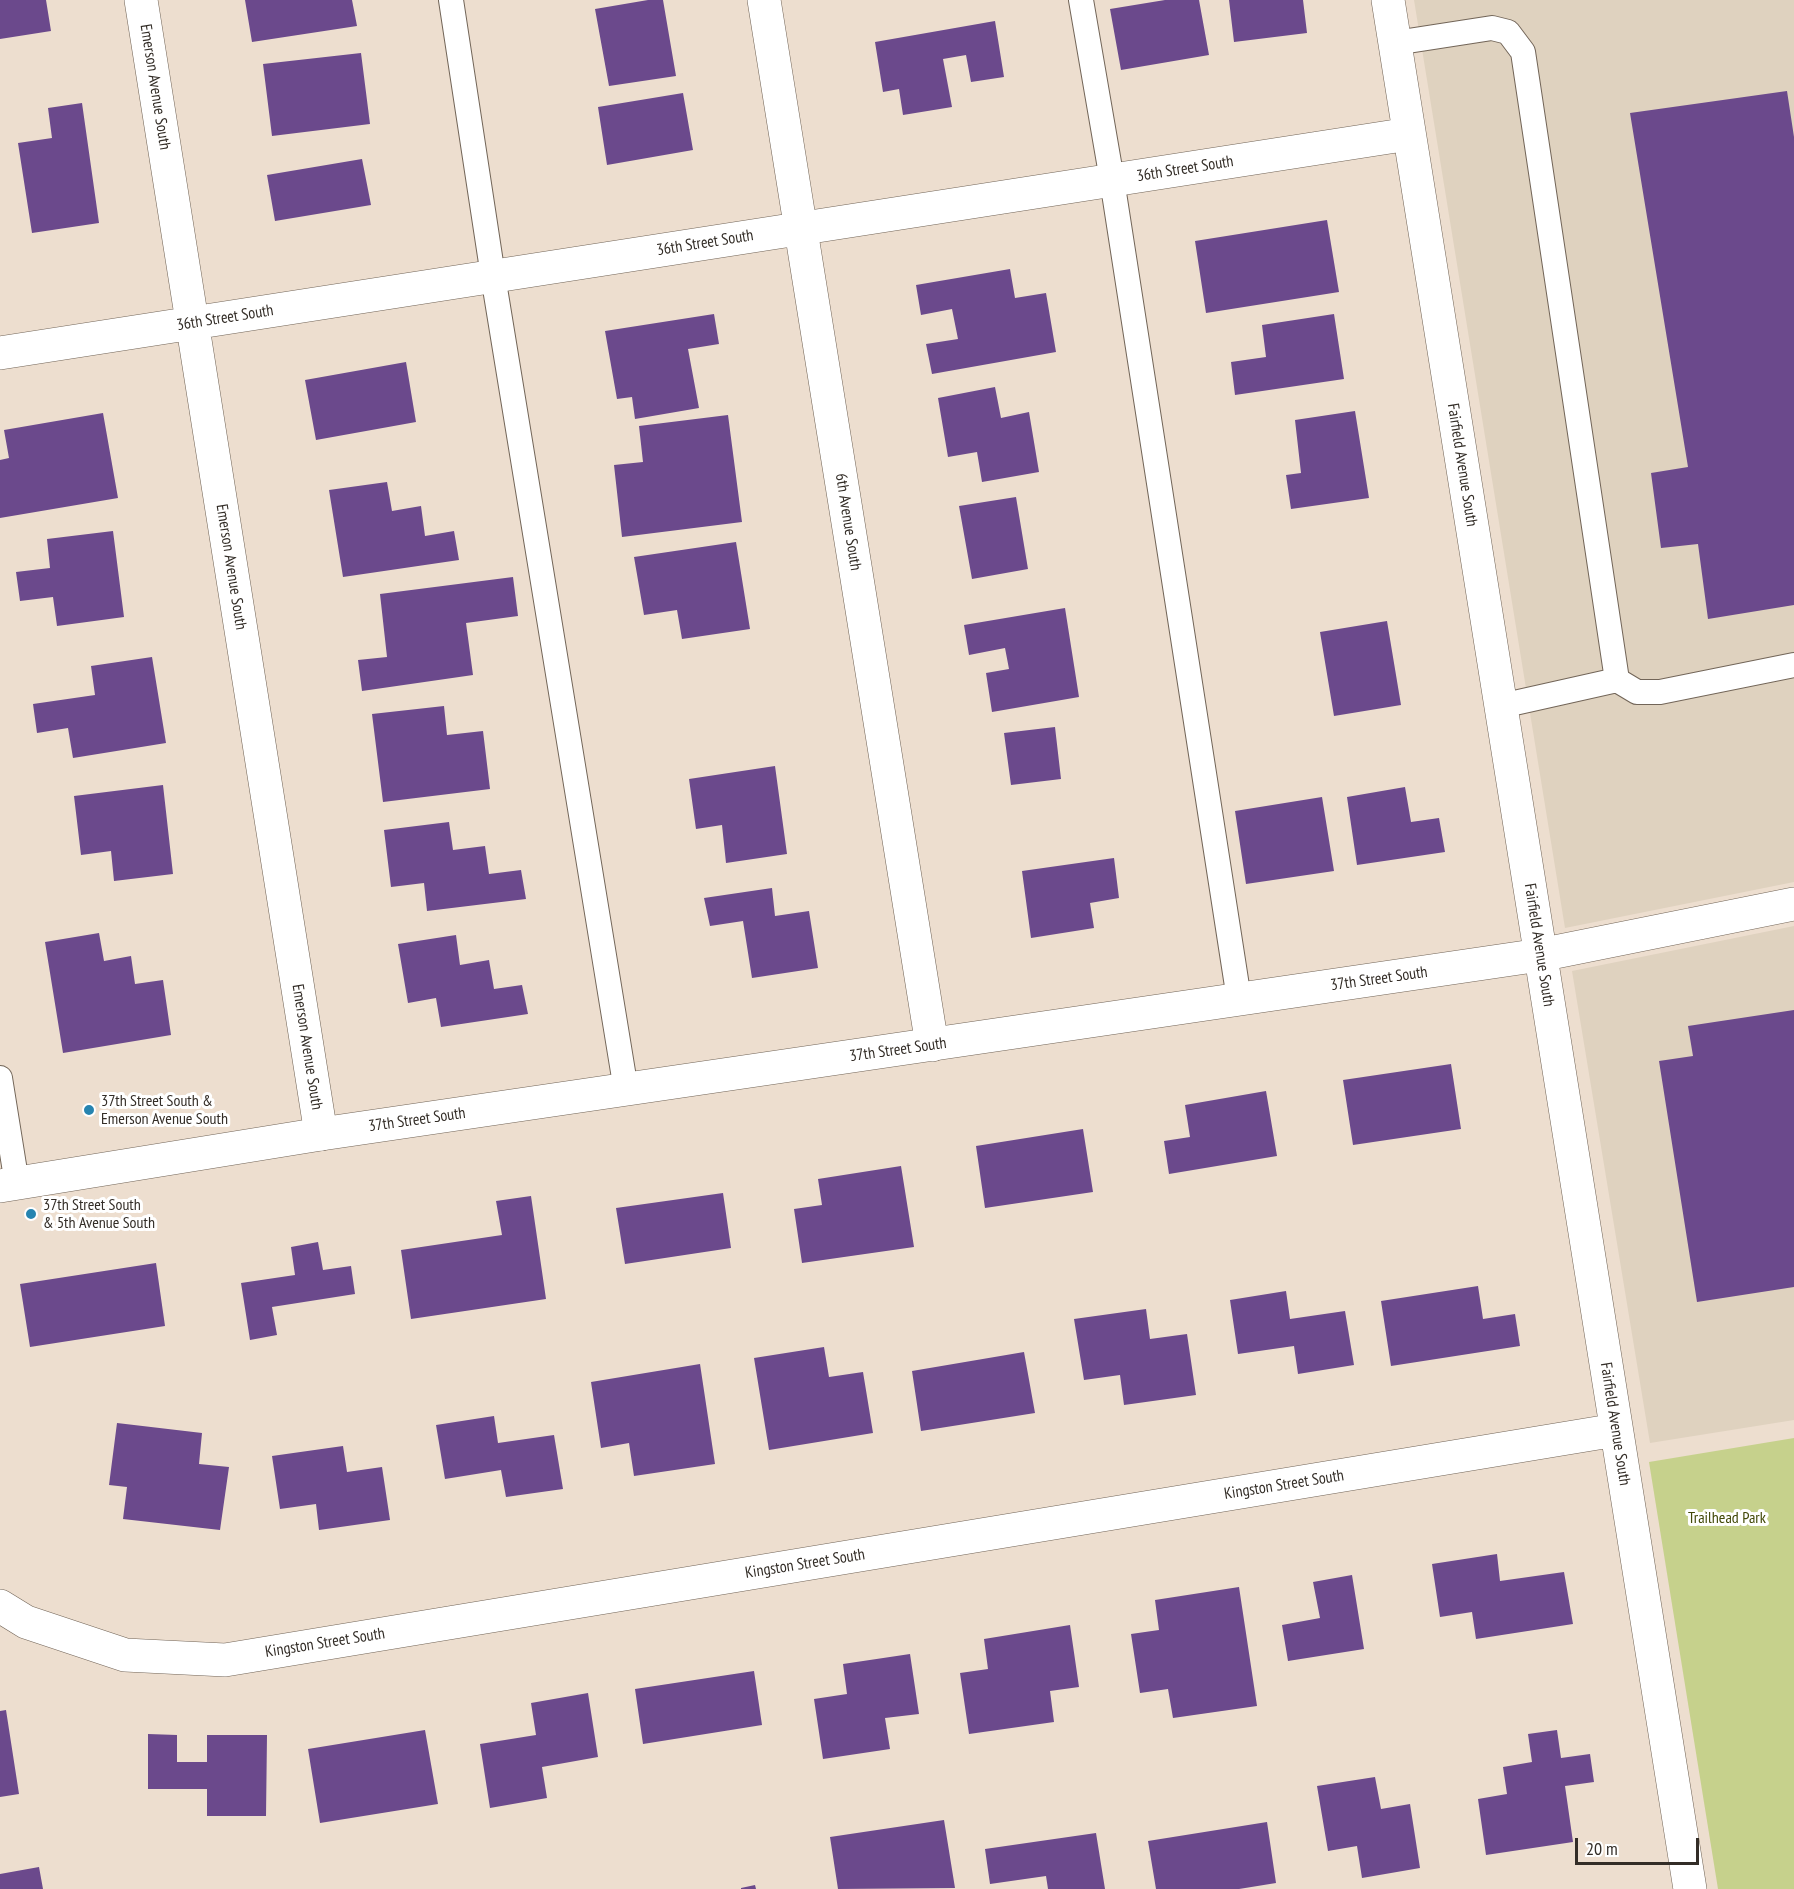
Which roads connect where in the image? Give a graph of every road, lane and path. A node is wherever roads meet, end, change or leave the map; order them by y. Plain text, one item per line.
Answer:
1 (141, 0) edge
2 (451, 0) edge
3 (764, 0) edge
4 (1081, 0) edge
5 (1388, 0) edge
6 (1395, 43) junction
7 (1409, 134) junction
8 (1112, 180) junction
9 (801, 228) junction
10 (493, 276) junction
11 (192, 323) junction
12 (0, 353) edge
13 (1794, 665) edge
14 (1617, 680) junction
15 (1501, 706) junction
16 (1794, 904) edge
17 (1540, 955) junction
18 (1239, 999) junction
19 (932, 1045) junction
20 (0, 1078) edge
21 (626, 1089) junction
22 (321, 1134) junction
23 (9, 1185) edge
24 (1616, 1430) junction
25 (0, 1606) edge
26 (1689, 1889) edge

1 - 11 street, Emerson Avenue South
2 - 10 lane
3 - 9 street, 6th Avenue South
4 - 8 lane
5 - 6 street, Fairfield Avenue South
6 - 7 street, Fairfield Avenue South
6 - 14 lane
7 - 8 street, 36th Street South
7 - 15 street, Fairfield Avenue South
8 - 9 street, 36th Street South
8 - 18 lane
9 - 10 street, 36th Street South
9 - 19 street, 6th Avenue South
10 - 11 street, 36th Street South
10 - 21 lane
11 - 12 street, 36th Street South
11 - 22 street, Emerson Avenue South
13 - 14 lane
14 - 15 lane
15 - 17 street, Fairfield Avenue South
16 - 17 street, 37th Street South
17 - 18 street, 37th Street South
17 - 24 street, Fairfield Avenue South
18 - 19 street, 37th Street South
19 - 21 street, 37th Street South
20 - 23 lane
21 - 22 street, 37th Street South
22 - 23 street, 37th Street South
24 - 25 street, Kingston Street South
24 - 26 street, Fairfield Avenue South

